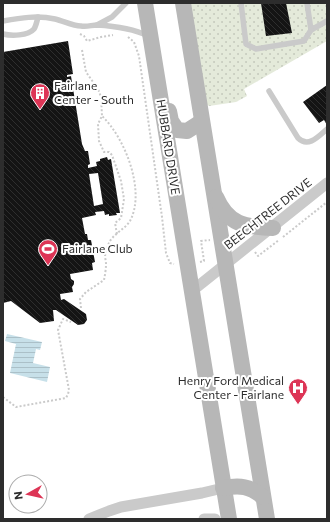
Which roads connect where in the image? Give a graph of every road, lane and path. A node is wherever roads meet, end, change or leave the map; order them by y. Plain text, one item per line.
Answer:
1 (126, 3) edge
2 (145, 3) edge
3 (178, 3) edge
4 (183, 3) edge
5 (241, 3) edge
6 (307, 3) edge
7 (38, 17) junction
8 (3, 21) edge
9 (327, 21) edge
10 (97, 25) junction
11 (311, 30) junction
12 (3, 34) edge
13 (119, 35) dead end
14 (125, 35) dead end
15 (189, 36) junction
16 (150, 37) junction
17 (87, 41) dead end
18 (82, 50) dead end
19 (270, 91) dead end
20 (102, 116) junction
21 (202, 122) junction
22 (327, 130) edge
23 (327, 184) edge
24 (213, 190) junction
25 (327, 202) edge
26 (273, 228) junction
27 (117, 234) junction
28 (216, 238) dead end
29 (258, 256) dead end
30 (196, 263) dead end
31 (225, 264) junction
32 (179, 266) dead end
33 (192, 291) junction
34 (81, 308) dead end
35 (70, 322) dead end
36 (3, 397) edge
37 (223, 488) junction
38 (263, 497) junction
39 (110, 515) edge
40 (89, 519) edge
41 (204, 519) edge
42 (224, 519) edge
43 (267, 519) edge

1 - 10 lane
2 - 16 street, HUBBARD DRIVE
3 - 15 street
4 - 15 street
5 - 11 lane
6 - 11 lane
7 - 8 lane
7 - 10 lane
7 - 12 lane
9 - 11 lane
10 - 16 lane
13 - 17 path
14 - 32 path
15 - 21 street
16 - 21 street
16 - 33 street, HUBBARD DRIVE
18 - 20 path
19 - 22 lane
20 - 27 path
20 - 27 path
21 - 24 street
23 - 26 street, BEECHTREE DRIVE
24 - 26 street
24 - 31 street
25 - 29 path
26 - 31 street, BEECHTREE DRIVE
27 - 34 path
28 - 30 path
31 - 33 street
31 - 38 street
33 - 37 street, HUBBARD DRIVE
35 - 36 path
37 - 38 street
37 - 39 street
37 - 42 street, HUBBARD DRIVE
38 - 43 street
39 - 40 street
41 - 42 street

